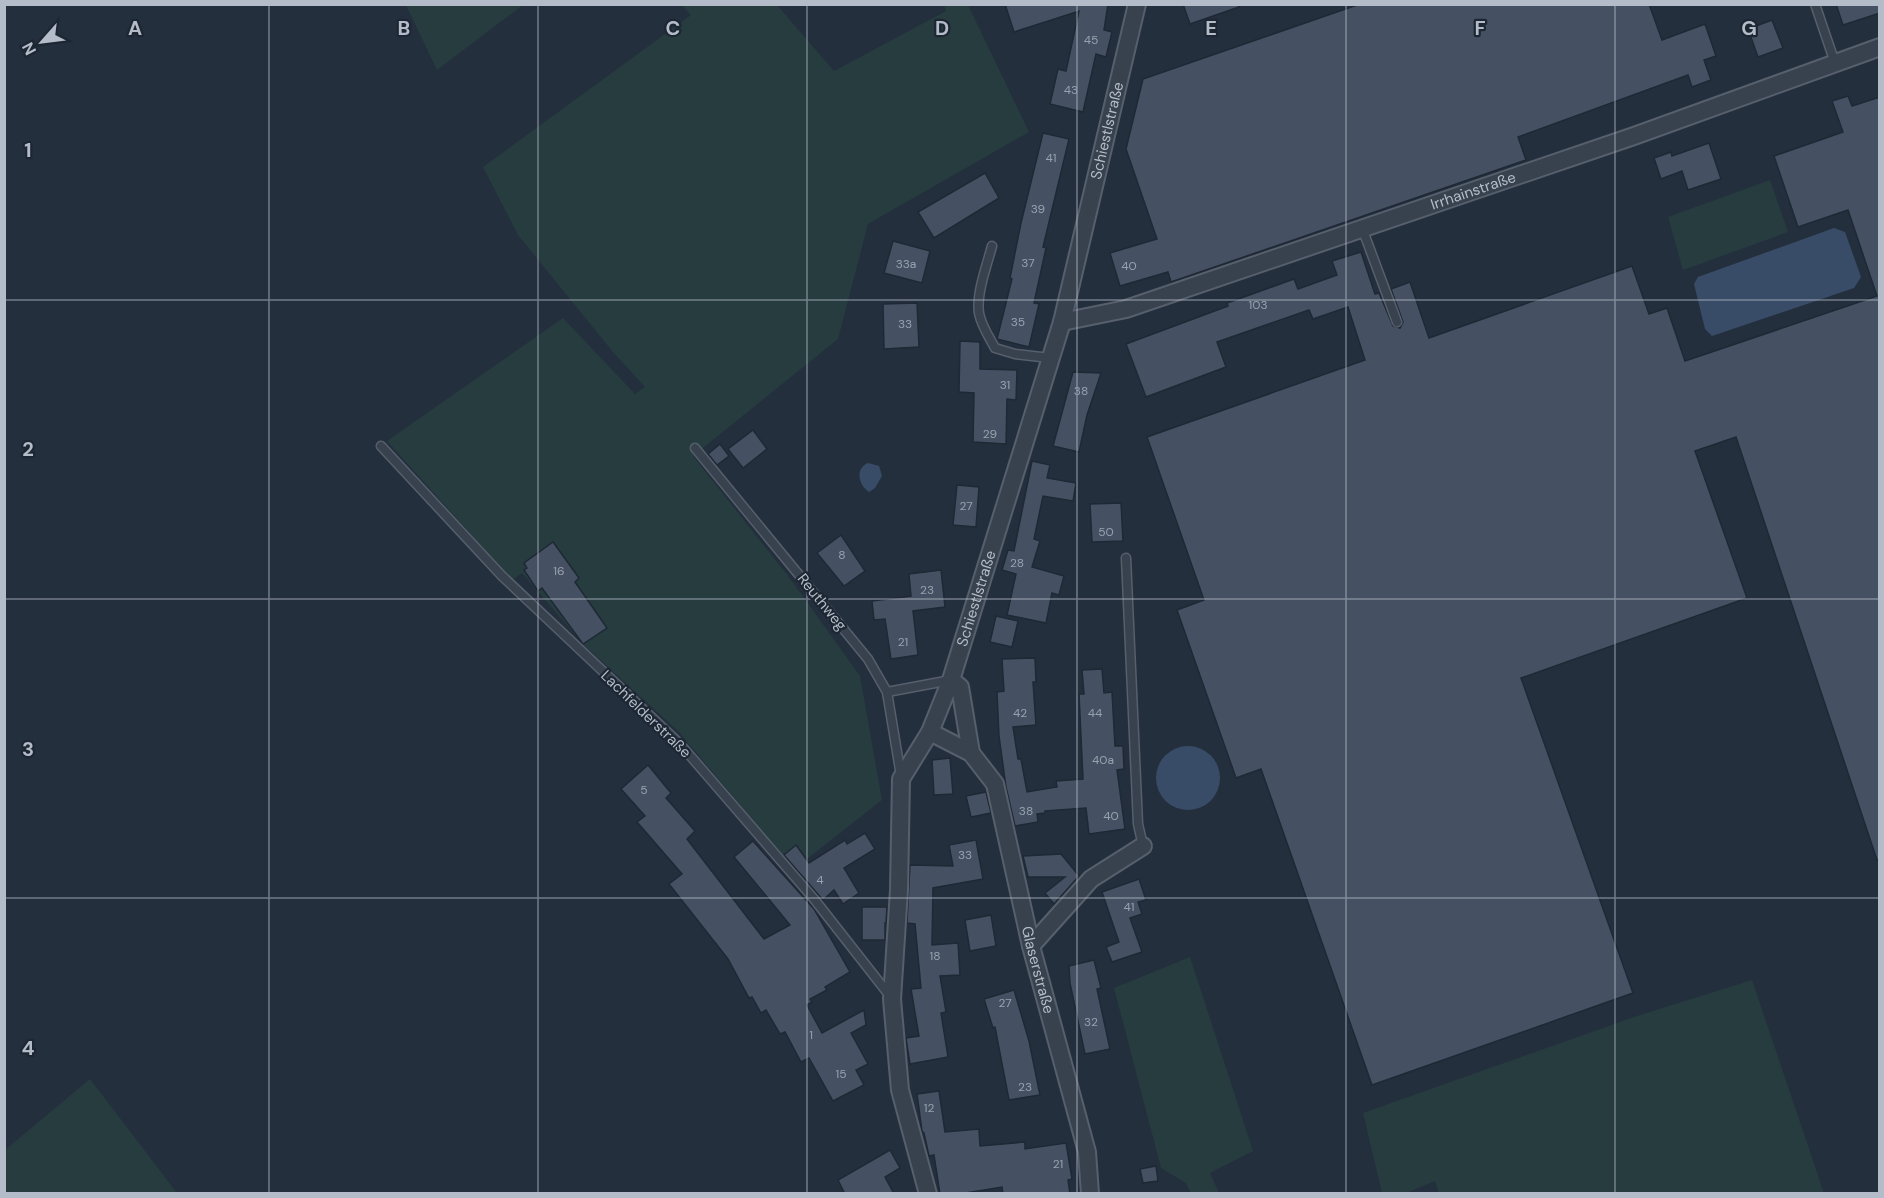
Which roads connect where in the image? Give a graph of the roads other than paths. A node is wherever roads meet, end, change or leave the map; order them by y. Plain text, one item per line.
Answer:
1 (1137, 4) edge
2 (1815, 4) edge
3 (1880, 47) edge
4 (1835, 63) junction
5 (1362, 228) junction
6 (992, 246) dead end
7 (1062, 322) junction
8 (1397, 322) dead end
9 (1050, 358) junction
10 (381, 446) dead end
11 (695, 448) dead end
12 (1126, 558) dead end
13 (951, 680) junction
14 (887, 692) junction
15 (930, 732) junction
16 (971, 753) junction
17 (901, 779) junction
18 (1143, 846) joint
19 (1031, 946) junction
20 (892, 999) junction
21 (928, 1194) edge
22 (1090, 1194) edge

1 - 7 street, Schiestlstraße
2 - 4 lane
3 - 4 street, Irrhainstraße
4 - 5 street, Irrhainstraße
5 - 7 street, Irrhainstraße
5 - 8 lane
6 - 9 lane
7 - 9 street, Schiestlstraße
9 - 13 street, Schiestlstraße
10 - 20 lane, Lachfelderstraße
11 - 14 lane, Reuthweg
12 - 18 lane
13 - 14 lane
13 - 15 street, Schiestlstraße
13 - 16 street, Glaserstraße
14 - 17 lane, Reuthweg
15 - 16 street, Glaserstraße
15 - 17 street, Schiestlstraße
16 - 19 street, Glaserstraße
17 - 20 street
18 - 19 street
19 - 22 street, Glaserstraße
20 - 21 street

